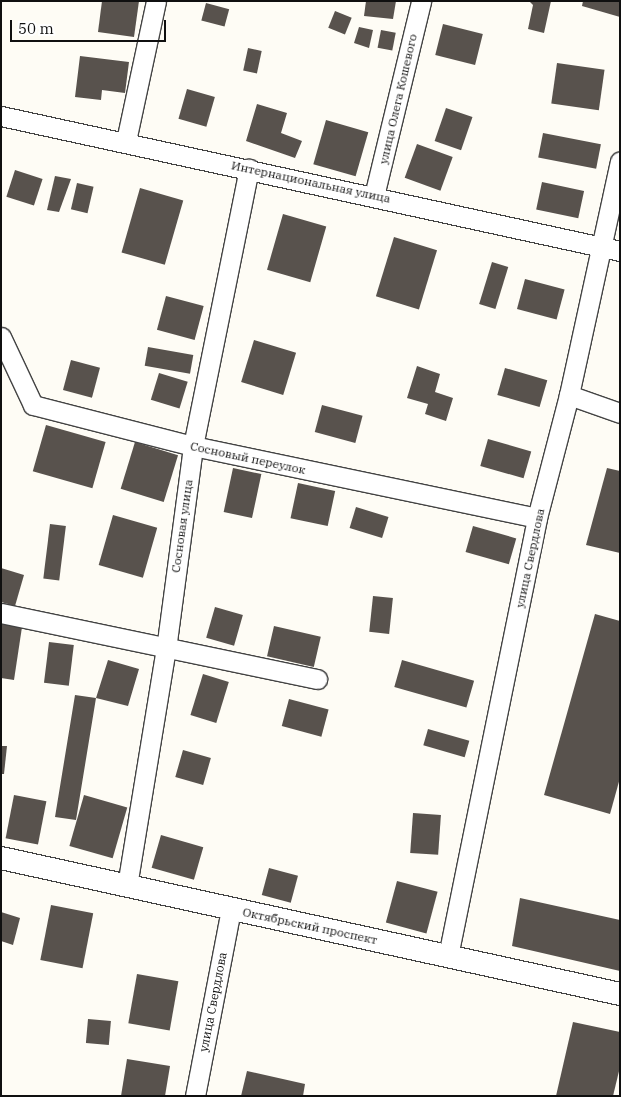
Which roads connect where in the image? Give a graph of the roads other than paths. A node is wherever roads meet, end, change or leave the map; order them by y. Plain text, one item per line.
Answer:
1 (156, 1) edge
2 (421, 1) edge
3 (1, 116) edge
4 (126, 141) junction
5 (620, 162) edge
6 (249, 169) junction
7 (374, 196) junction
8 (611, 249) edge
9 (1, 337) edge
10 (569, 395) junction
11 (620, 413) edge
12 (193, 446) junction
13 (537, 518) junction
14 (1, 613) edge
15 (166, 650) junction
16 (317, 679) dead end
17 (1, 858) edge
18 (127, 886) junction
19 (231, 909) junction
20 (448, 956) junction
21 (620, 994) edge
22 (195, 1096) edge

1 - 4 street
2 - 7 street, улица Олега Кошевого
3 - 4 street, Интернациональная улица
4 - 6 street, Интернациональная улица
5 - 8 street, улица Свердлова
6 - 7 street, Интернациональная улица
6 - 12 street, Сосновая улица
7 - 8 street, Интернациональная улица
8 - 10 street, улица Свердлова
9 - 12 street, Сосновый переулок
10 - 11 street
10 - 13 street, улица Свердлова
12 - 13 street, Сосновый переулок
12 - 15 street, Сосновая улица
13 - 20 street, улица Свердлова
14 - 15 street
15 - 16 street
15 - 18 street, Сосновая улица
17 - 18 street, Октябрьский проспект
18 - 19 street, Октябрьский проспект
19 - 20 street, Октябрьский проспект
19 - 22 street, улица Свердлова
20 - 21 street, Октябрьский проспект

